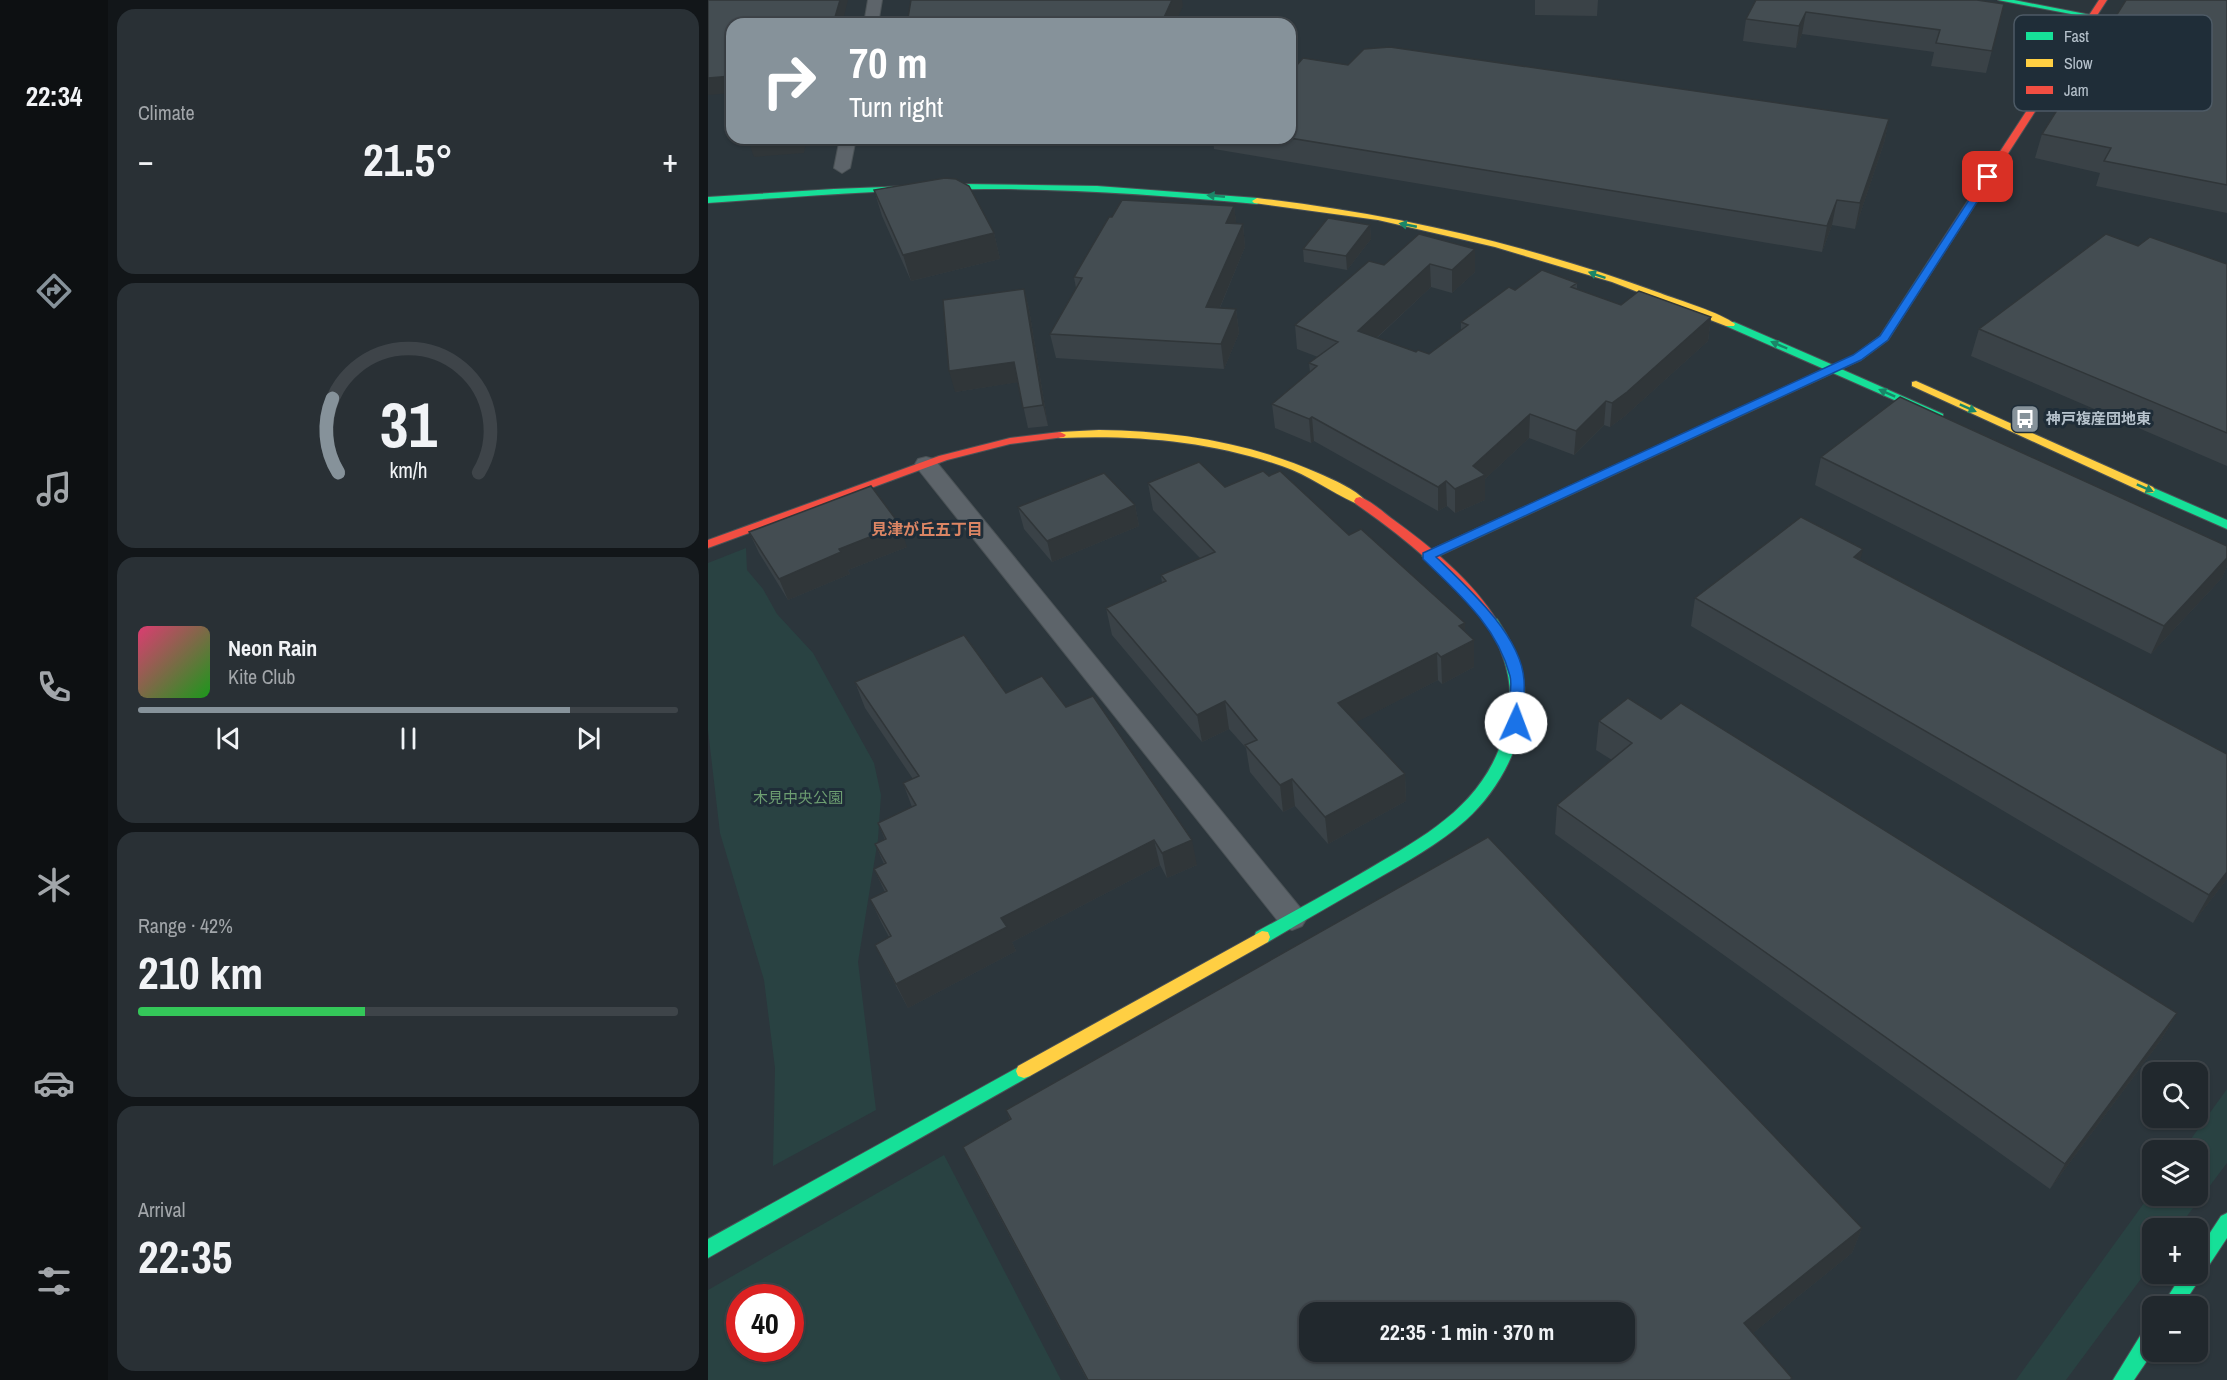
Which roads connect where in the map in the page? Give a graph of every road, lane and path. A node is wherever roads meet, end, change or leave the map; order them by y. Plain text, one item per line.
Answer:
1 (875, 0) edge
2 (2002, 0) edge
3 (2103, 0) edge
4 (2086, 15) edge
5 (2093, 15) edge
6 (871, 18) edge
7 (2031, 111) edge
8 (847, 144) edge
9 (842, 168) dead end
10 (708, 189) edge
11 (708, 200) edge
12 (1577, 253) dead end
13 (1836, 349) dead end
14 (1863, 360) junction
15 (1833, 368) junction
16 (1901, 377) dead end
17 (1950, 421) edge
18 (926, 464) junction
19 (2227, 525) edge
20 (708, 544) edge
21 (1428, 556) junction
22 (1292, 918) junction
23 (2227, 1222) edge
24 (708, 1249) edge
25 (2208, 1251) edge
26 (2142, 1351) edge
27 (2123, 1380) edge

1 - 6 street
2 - 4 main road
3 - 5 main road
7 - 14 main road
8 - 9 street
10 - 12 main road
15 -> 11 main road
13 - 14 main road
14 - 15 main road
17 -> 15 main road
15 - 21 main road
16 -> 19 main road
18 - 20 main road
18 - 21 main road
18 - 22 street
21 - 22 main road
22 - 24 main road
23 - 25 main road
26 - 27 main road

